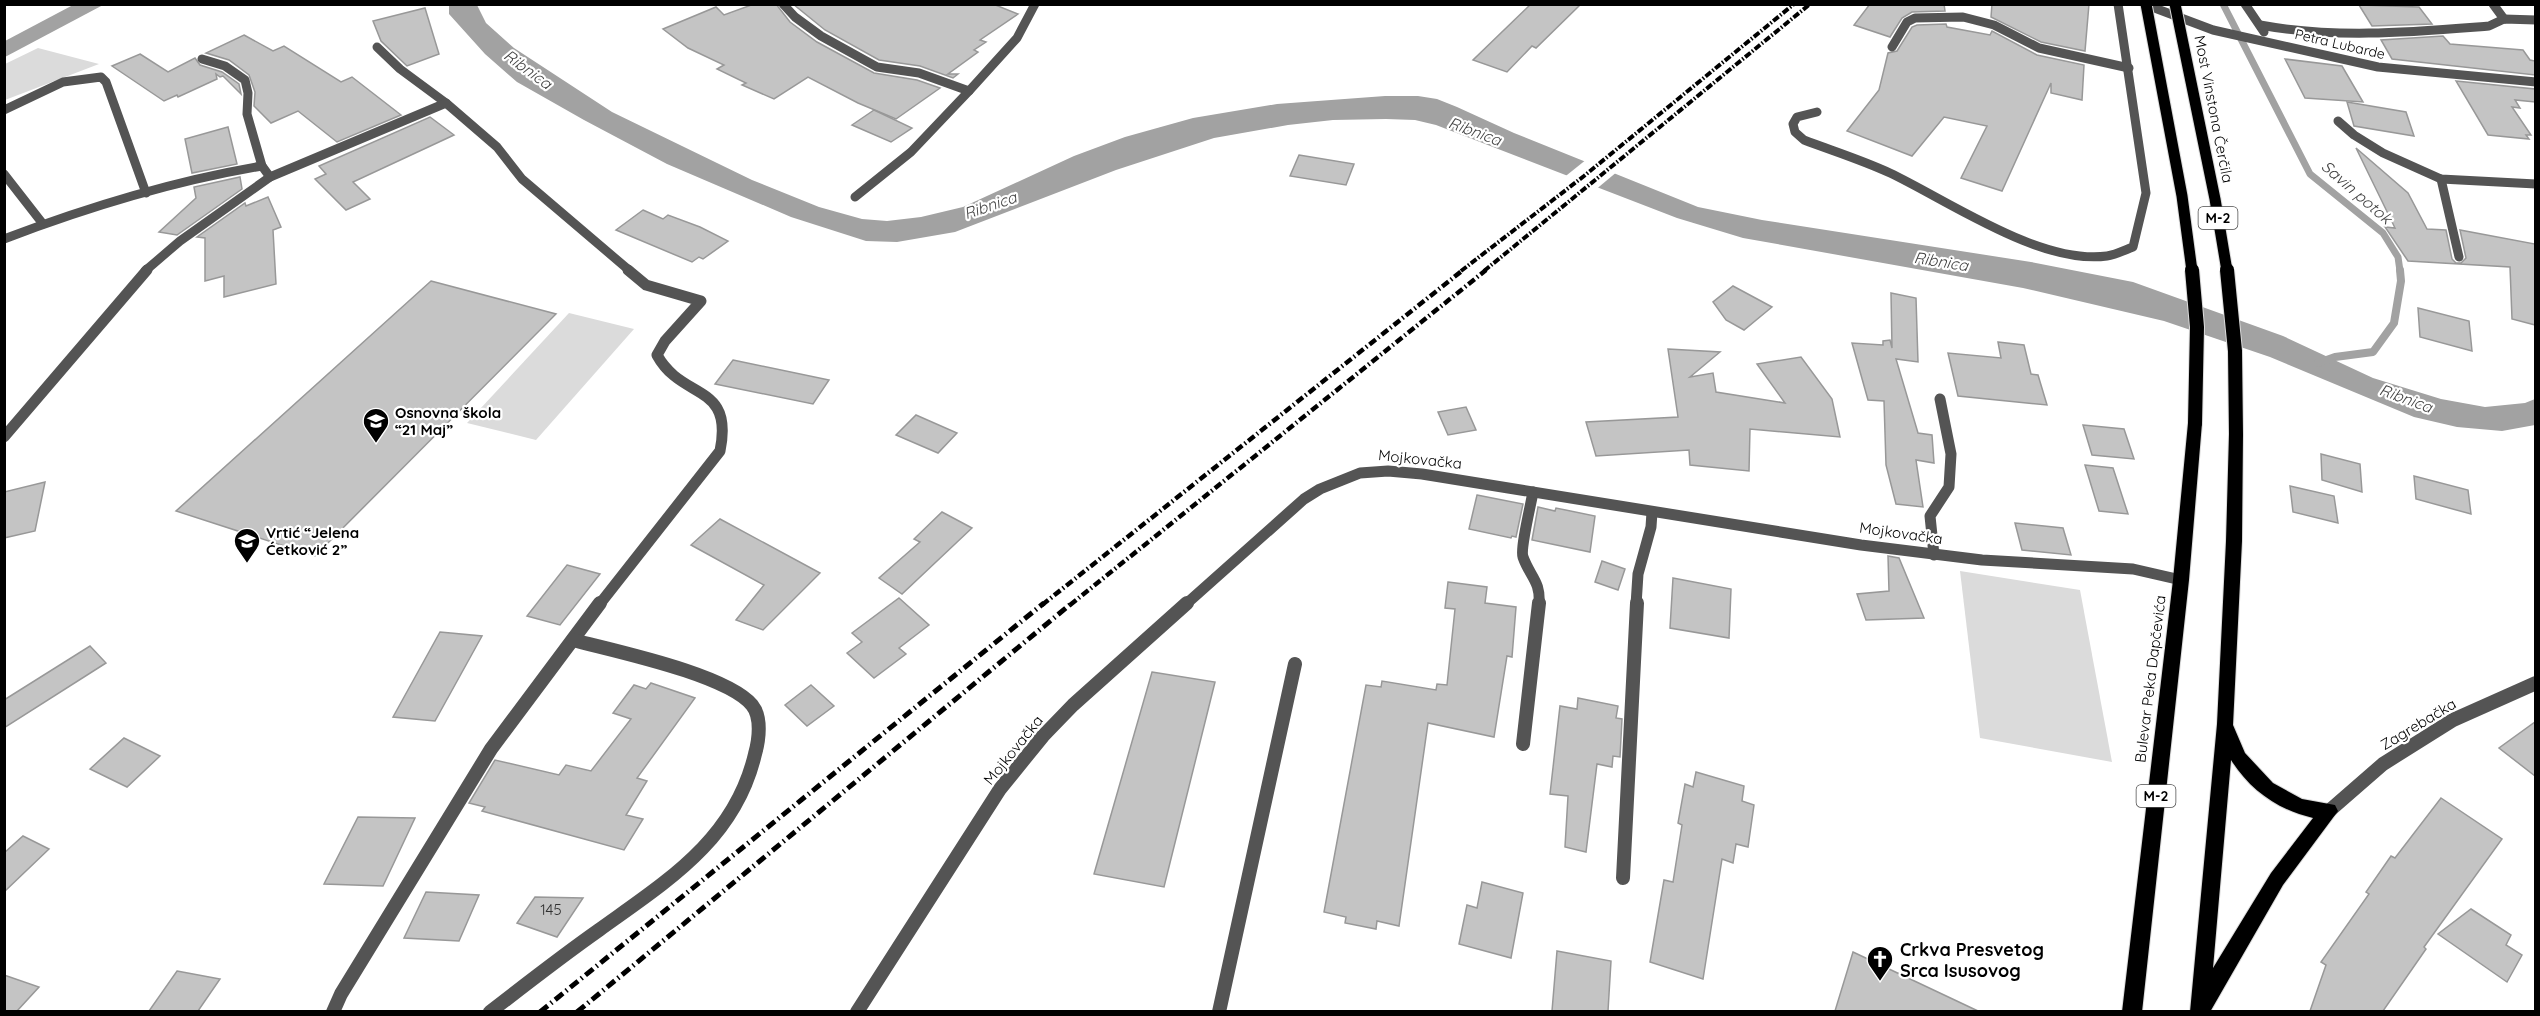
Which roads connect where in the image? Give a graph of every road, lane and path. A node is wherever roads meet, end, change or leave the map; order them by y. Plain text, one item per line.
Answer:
1 (783, 4) edge
2 (1035, 4) edge
3 (2118, 4) edge
4 (2145, 4) edge
5 (2175, 4) edge
6 (2245, 4) edge
7 (2493, 4) edge
8 (2504, 19) junction
9 (2535, 20) edge
10 (2260, 26) junction
11 (2265, 41) junction
12 (377, 47) dead end
13 (1892, 47) dead end
14 (202, 59) dead end
15 (2129, 68) junction
16 (2535, 82) edge
17 (969, 91) junction
18 (446, 103) junction
19 (4, 110) edge
20 (1817, 112) dead end
21 (2338, 121) dead end
22 (262, 166) junction
23 (4, 174) edge
24 (270, 177) junction
25 (2441, 179) junction
26 (2535, 184) edge
27 (146, 193) junction
28 (855, 197) dead end
29 (43, 224) junction
30 (4, 239) edge
31 (2459, 257) dead end
32 (1940, 399) dead end
33 (4, 437) edge
34 (1533, 492) junction
35 (1652, 512) junction
36 (1934, 555) junction
37 (2181, 580) junction
38 (573, 640) junction
39 (1294, 664) dead end
40 (2535, 683) edge
41 (2225, 724) junction
42 (1523, 744) dead end
43 (2329, 811) junction
44 (1623, 878) dead end
45 (333, 1011) edge
46 (490, 1011) edge
47 (857, 1011) edge
48 (1220, 1011) edge
49 (2132, 1011) edge
50 (2200, 1011) edge

1 - 17 street
2 - 17 street
3 - 15 street
4 - 11 street, Petra Lubarde
4 - 37 main road, Bulevar Peka Dapčevića / M-2, bridge
5 - 41 main road, Most Vinstona Čerčila / M-2, bridge
6 - 10 street
7 - 8 street
8 - 9 street
8 - 10 street
10 - 11 street
11 - 16 street, Petra Lubarde
12 - 18 street
13 - 15 street
14 - 22 street
15 - 20 street
17 - 28 street
18 - 24 street
18 - 38 street
19 - 27 street
21 - 25 street
22 - 24 street
22 - 27 street
23 - 29 street
24 - 33 street
25 - 26 street
25 - 31 street
27 - 29 street
29 - 30 street
32 - 36 street
34 - 35 street, Mojkovačka
34 - 42 street
34 - 47 street, Mojkovačka
35 - 36 street, Mojkovačka
35 - 44 street
36 - 37 street, Mojkovačka
37 - 49 main road, Bulevar Peka Dapčevića / M-2
38 - 45 street
38 - 46 street
39 - 48 street
40 - 43 street, Zagrebačka
41 - 43 main road
41 - 50 main road, M-2
43 - 50 main road

